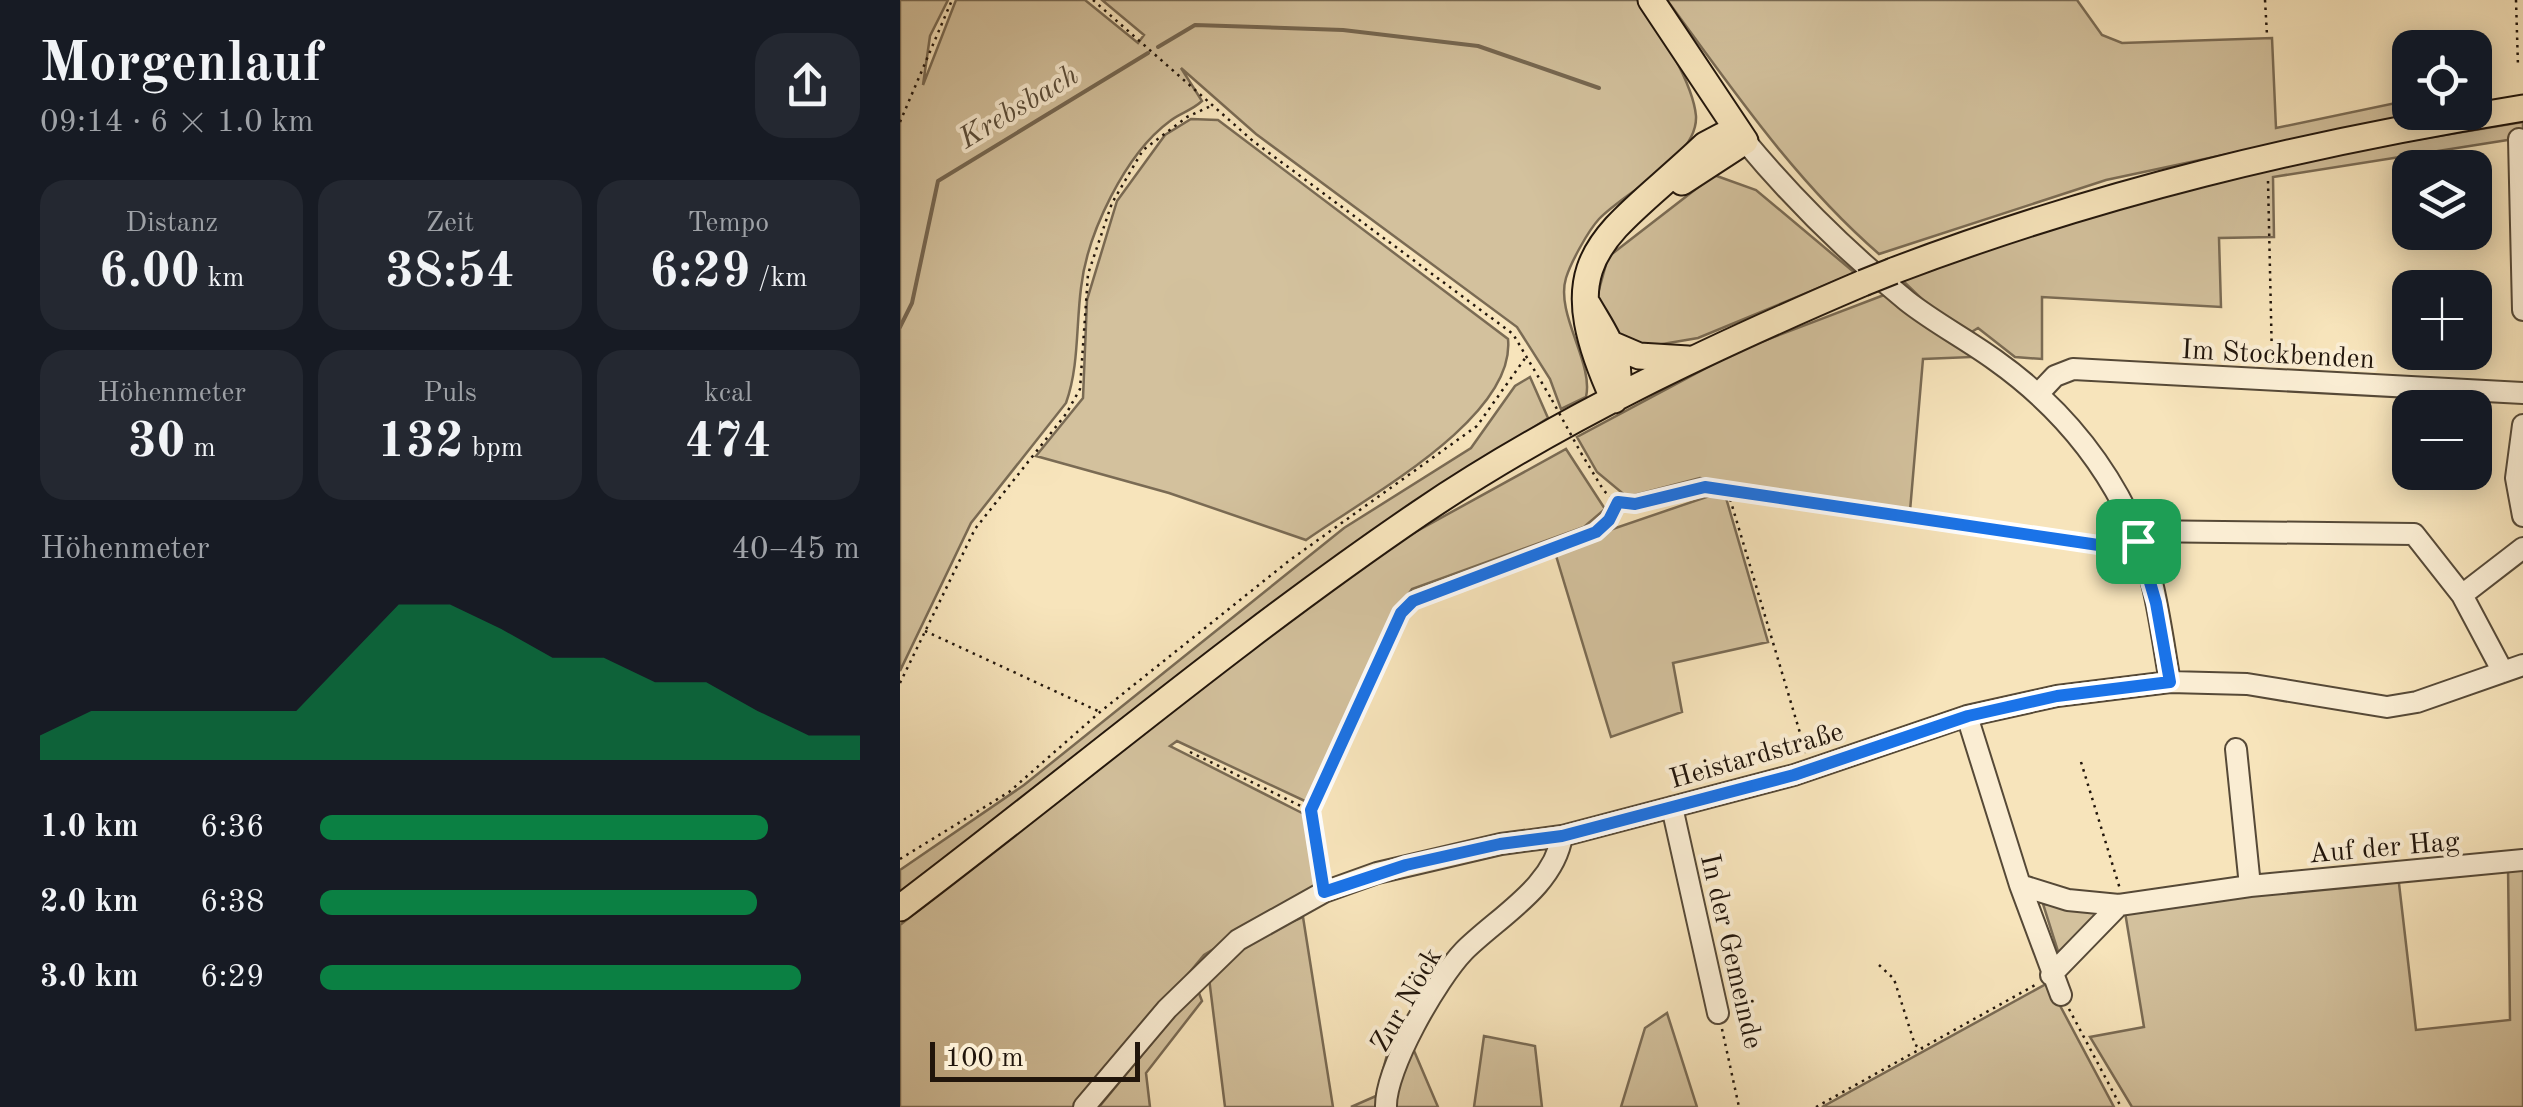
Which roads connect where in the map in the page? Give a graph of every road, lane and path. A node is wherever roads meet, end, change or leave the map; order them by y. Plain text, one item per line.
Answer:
1 (952, 0) edge
2 (1093, 0) edge
3 (1651, 0) edge
4 (2266, 0) edge
5 (2516, 0) edge
6 (2267, 35) dead end
7 (2518, 66) dead end
8 (1704, 79) junction
9 (1213, 106) junction
10 (2523, 108) edge
11 (900, 122) edge
12 (2519, 139) dead end
13 (1745, 142) junction
14 (1699, 152) junction
15 (2268, 181) dead end
16 (1658, 192) junction
17 (1586, 300) junction
18 (2523, 310) edge
19 (1611, 344) junction
20 (1526, 357) junction
21 (1694, 358) junction
22 (2272, 382) junction
23 (2039, 393) junction
24 (2523, 393) edge
25 (1614, 400) junction
26 (2523, 425) edge
27 (1728, 490) junction
28 (1618, 502) junction
29 (2523, 516) edge
30 (2137, 536) junction
31 (2523, 548) edge
32 (2462, 595) junction
33 (925, 631) junction
34 (2513, 668) edge
35 (2170, 682) junction
36 (900, 683) edge
37 (1100, 712) junction
38 (1968, 716) junction
39 (2236, 749) dead end
40 (1190, 752) dead end
41 (2080, 762) dead end
42 (1810, 768) junction
43 (1672, 808) junction
44 (1311, 810) junction
45 (1562, 836) junction
46 (900, 859) edge
47 (2523, 860) edge
48 (2020, 885) junction
49 (2250, 886) junction
50 (1324, 892) junction
51 (2120, 906) junction
52 (900, 908) edge
53 (1878, 965) dead end
54 (2051, 975) junction
55 (2061, 995) joint
56 (1718, 1013) joint
57 (1924, 1050) junction
58 (1084, 1107) edge
59 (1386, 1107) edge
60 (1739, 1107) edge
61 (1816, 1107) edge
62 (2121, 1107) edge

1 - 11 path
2 - 9 path
3 - 8 main road
4 - 6 path
5 - 7 path
8 - 13 main road
8 - 14 main road
9 - 20 path
9 - 33 path
10 - 21 main road, bridge
12 - 18 street
13 - 14 main road
13 - 16 main road
13 - 23 street
14 - 16 main road
15 - 22 path
16 - 17 main road
17 - 19 main road
17 - 25 main road
19 - 21 main road
19 - 25 main road
20 - 28 path, bridge
20 - 37 path
21 - 25 main road
22 - 23 street, Im Stockbenden
22 - 24 street, Im Stockbenden
23 - 30 street
25 - 52 main road
26 - 29 street
27 - 28 path
27 - 30 path
27 - 42 path
28 - 44 path
30 - 32 street
30 - 35 street
31 - 32 street
32 - 34 street
33 - 36 path
33 - 37 path
34 - 35 street, Heistardstraße
35 - 38 street, Heistardstraße
37 - 46 path
38 - 42 street, Heistardstraße
38 - 48 street
39 - 49 street
40 - 44 path
41 - 51 path
42 - 43 street, Heistardstraße
43 - 45 street, Heistardstraße
43 - 56 street, In der Gemeinde
44 - 50 path
45 - 50 street, Heistardstraße
45 - 59 street, Zur Nöck
47 - 49 street, Auf der Hag
48 - 51 street, Auf der Hag
48 - 54 street
49 - 51 street, Auf der Hag
50 - 58 street, Heistardstraße
51 - 54 street
53 - 57 path
54 - 55 street
54 - 57 path
55 - 62 path
56 - 60 path, In der Gemeinde
57 - 61 path

